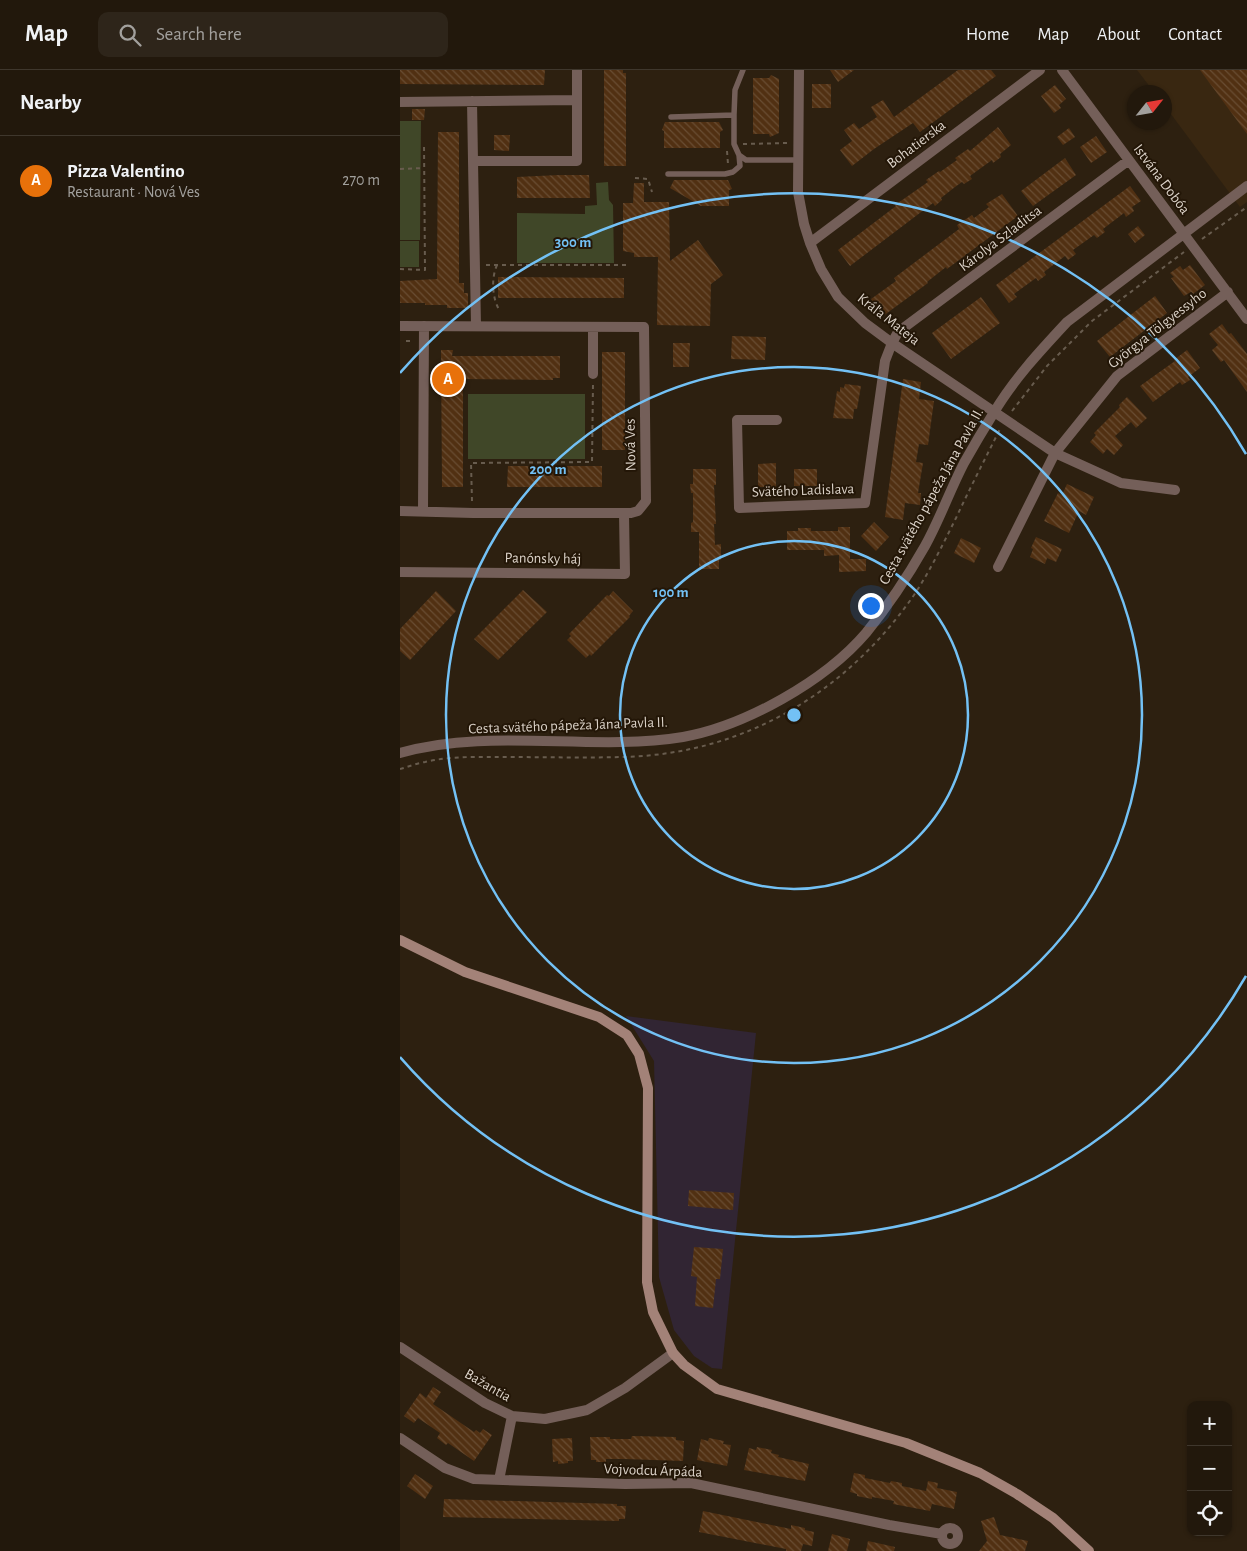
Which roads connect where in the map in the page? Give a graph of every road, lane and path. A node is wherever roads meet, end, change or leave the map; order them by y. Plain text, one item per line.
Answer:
1 (577, 70) edge
2 (743, 70) edge
3 (799, 70) edge
4 (1040, 70) edge
5 (1062, 70) edge
6 (577, 100) junction
7 (472, 101) junction
8 (400, 102) edge
9 (734, 115) junction
10 (671, 117) dead end
11 (424, 144) dead end
12 (726, 144) dead end
13 (739, 155) junction
14 (798, 160) junction
15 (1129, 160) junction
16 (473, 161) junction
17 (424, 168) junction
18 (400, 169) edge
19 (728, 173) junction
20 (668, 174) dead end
21 (635, 178) dead end
22 (1245, 188) edge
23 (652, 192) dead end
24 (1247, 207) edge
25 (1184, 233) junction
26 (810, 243) junction
27 (1193, 245) junction
28 (474, 264) junction
29 (497, 265) junction
30 (629, 265) dead end
31 (400, 269) edge
32 (1228, 292) junction
33 (500, 311) dead end
34 (1247, 319) edge
35 (400, 326) edge
36 (424, 326) junction
37 (476, 326) junction
38 (593, 327) junction
39 (892, 343) junction
40 (593, 374) joint
41 (994, 412) junction
42 (1009, 414) dead end
43 (777, 420) dead end
44 (1002, 426) dead end
45 (1055, 453) junction
46 (1176, 490) dead end
47 (400, 511) edge
48 (423, 511) junction
49 (472, 513) junction
50 (624, 513) junction
51 (998, 567) dead end
52 (400, 572) edge
53 (400, 753) edge
54 (400, 769) edge
55 (400, 940) edge
56 (400, 1347) edge
57 (673, 1353) junction
58 (512, 1416) junction
59 (400, 1438) edge
60 (499, 1480) junction
61 (942, 1534) dead end
62 (1089, 1551) edge

1 - 6 street
2 - 9 lane
3 - 14 street, Kráľa Mateja
4 - 26 street, Bohatierska
5 - 15 street, Istvána Dobóa
6 - 7 street
6 - 16 street
7 - 8 street
7 - 16 street
9 - 10 lane
9 - 13 lane
11 - 17 path
12 - 19 path
13 - 14 lane
13 - 19 lane
14 - 26 street, Kráľa Mateja
15 - 25 street, Istvána Dobóa
15 - 39 street, Károlya Szladitsa
16 - 28 street
17 - 18 path
17 - 31 path
19 - 20 lane
21 - 23 path
22 - 25 street, Cesta svätého pápeža Jána Pavla II.
24 - 27 path
25 - 27 street, Istvána Dobóa
25 - 41 street, Cesta svätého pápeža Jána Pavla II.
26 - 39 street, Kráľa Mateja
27 - 32 street, Istvána Dobóa
27 - 42 path
28 - 29 path
28 - 37 street
29 - 30 path
29 - 33 path
32 - 34 street, Istvána Dobóa
32 - 45 street, Györgya Tölgyessyho
35 - 36 street, Nová Ves
36 - 37 street, Nová Ves
36 - 48 street
37 - 38 street, Nová Ves
38 - 40 street
38 - 50 street, Nová Ves
39 - 41 street, Kráľa Mateja
39 - 43 street, Svätého Ladislava
40 - 49 path
41 - 45 street, Kráľa Mateja
41 - 53 street, Cesta svätého pápeža Jána Pavla II.
44 - 54 path
45 - 46 street, Kráľa Mateja
45 - 51 street, Györgya Tölgyessyho
47 - 48 street, Nová Ves
48 - 49 street, Nová Ves
49 - 50 street, Nová Ves
50 - 52 street, Panónsky háj
55 - 57 street
56 - 58 street, Bažantia
57 - 58 street, Bažantia
57 - 62 street
58 - 60 street
59 - 60 street, Vojvodcu Árpáda
60 - 61 street, Vojvodcu Árpáda

